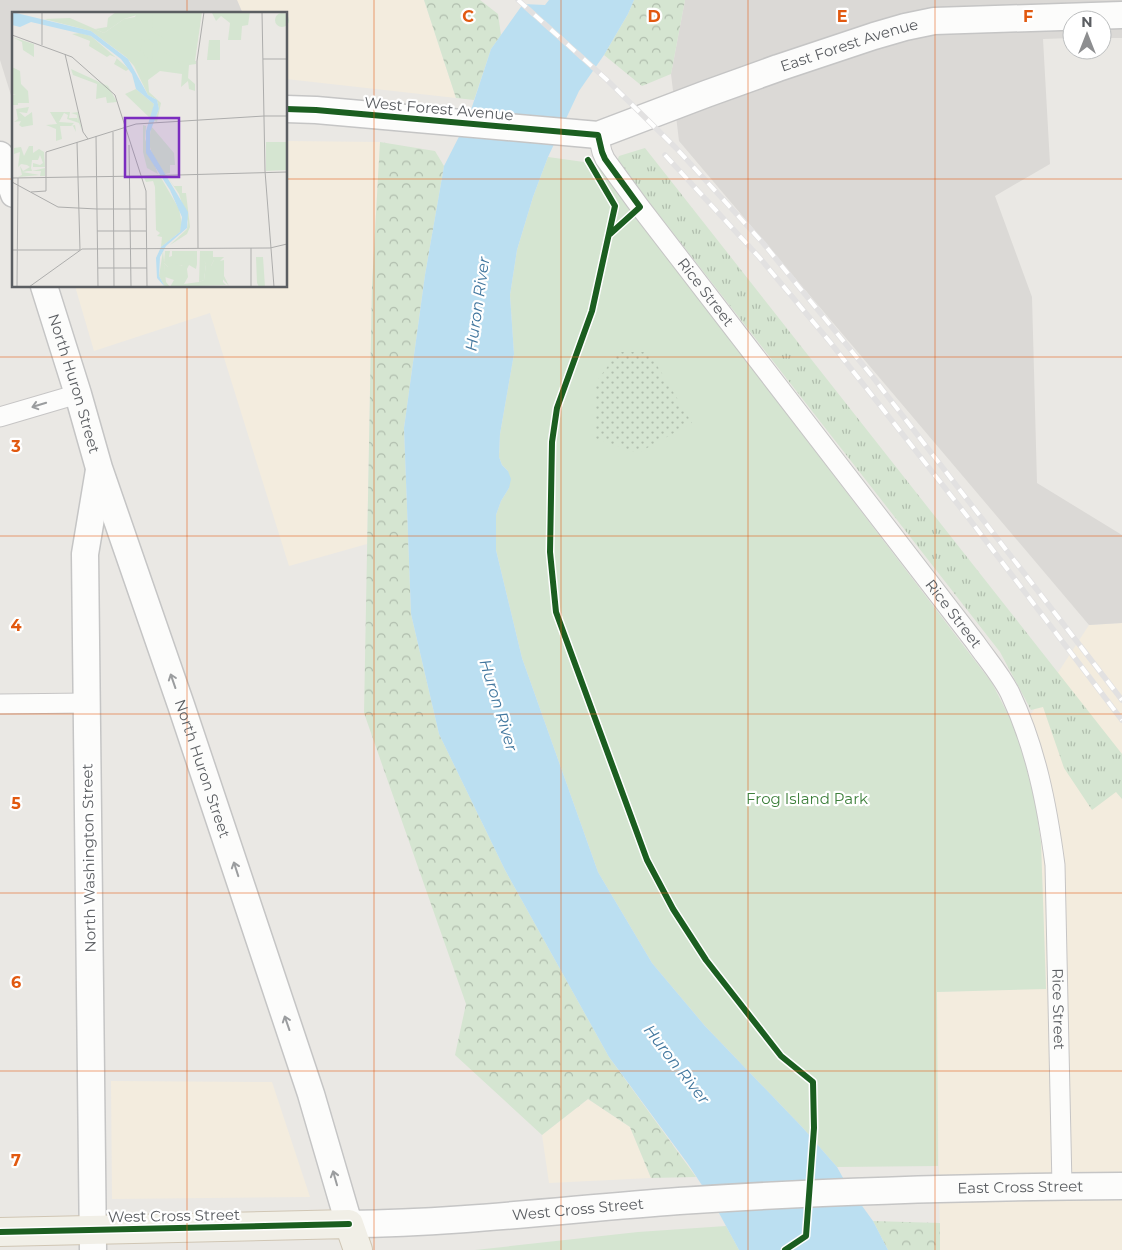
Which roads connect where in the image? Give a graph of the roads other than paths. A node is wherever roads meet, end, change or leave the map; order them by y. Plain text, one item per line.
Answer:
1 (1122, 15) edge
2 (288, 109) edge
3 (593, 135) junction
4 (0, 155) edge
5 (9, 184) edge
6 (45, 288) edge
7 (78, 394) junction
8 (0, 417) edge
9 (99, 468) junction
10 (87, 703) junction
11 (0, 704) edge
12 (1062, 1186) junction
13 (1122, 1186) edge
14 (918, 1189) joint
15 (350, 1224) junction
16 (0, 1232) edge
17 (93, 1240) edge
18 (358, 1250) edge

1 - 3 main road, East Forest Avenue
2 - 3 main road, West Forest Avenue
3 - 12 street, Rice Street
4 - 5 main road
6 - 7 main road, North Huron Street
7 -> 8 street
7 - 9 main road, North Huron Street
9 - 10 main road, North Washington Street
15 -> 9 main road, North Huron Street
10 - 11 street
10 - 17 main road, North Washington Street
12 - 13 main road, East Cross Street
12 - 14 main road, East Cross Street
14 - 15 main road, West Cross Street
15 - 17 main road, West Cross Street
15 - 18 main road, North Huron Street
16 - 17 main road, West Cross Street

